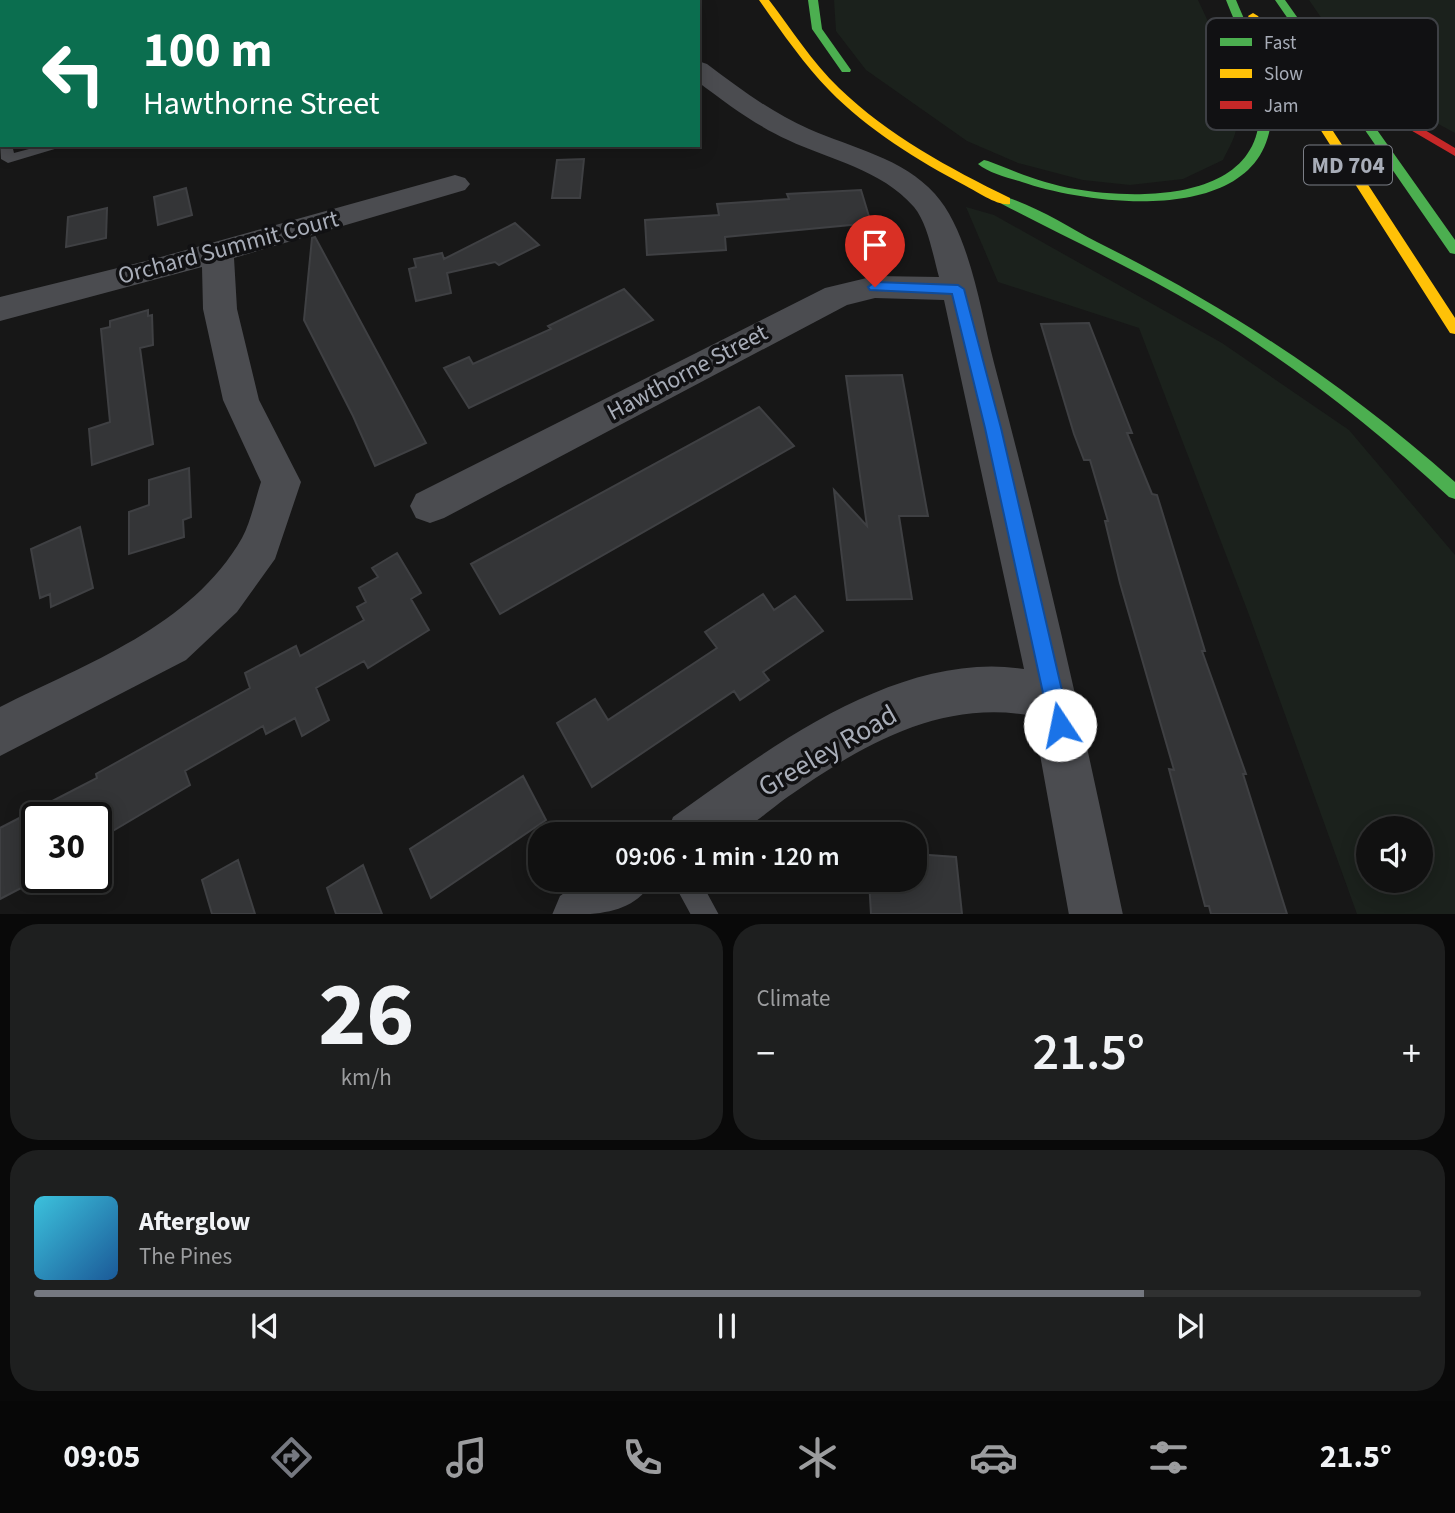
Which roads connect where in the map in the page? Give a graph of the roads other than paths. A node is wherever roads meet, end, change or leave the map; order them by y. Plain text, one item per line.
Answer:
1 (764, 0) edge
2 (813, 0) edge
3 (1231, 0) edge
4 (1242, 0) edge
5 (1280, 0) edge
6 (1237, 18) edge
7 (1254, 18) edge
8 (1292, 18) edge
9 (700, 70) edge
10 (856, 82) dead end
11 (1262, 130) edge
12 (1326, 130) edge
13 (1371, 130) edge
14 (1416, 130) edge
15 (6, 147) edge
16 (54, 147) edge
17 (1455, 153) edge
18 (964, 154) dead end
19 (455, 184) dead end
20 (1455, 250) edge
21 (218, 251) junction
22 (958, 289) junction
23 (0, 309) edge
24 (1455, 330) edge
25 (1455, 492) edge
26 (430, 506) dead end
27 (1055, 698) junction
28 (0, 732) edge
29 (711, 822) edge
30 (611, 892) edge
31 (692, 892) edge
32 (580, 914) edge
33 (705, 914) edge
34 (1096, 914) edge

1 - 25 main road
2 - 10 main road
3 - 6 main road
4 - 7 main road, MD 704
5 - 8 main road, MD 704
9 - 22 street
11 - 18 main road
12 - 24 main road, MD 704
13 - 20 main road, MD 704
14 - 17 main road
15 - 16 lane
19 - 21 street, Orchard Summit Court
21 - 23 street, Orchard Summit Court
21 - 28 street
22 - 26 street, Hawthorne Street
22 - 27 street
27 - 29 street, Greeley Road
27 - 34 street
30 - 32 street
31 - 33 lane

